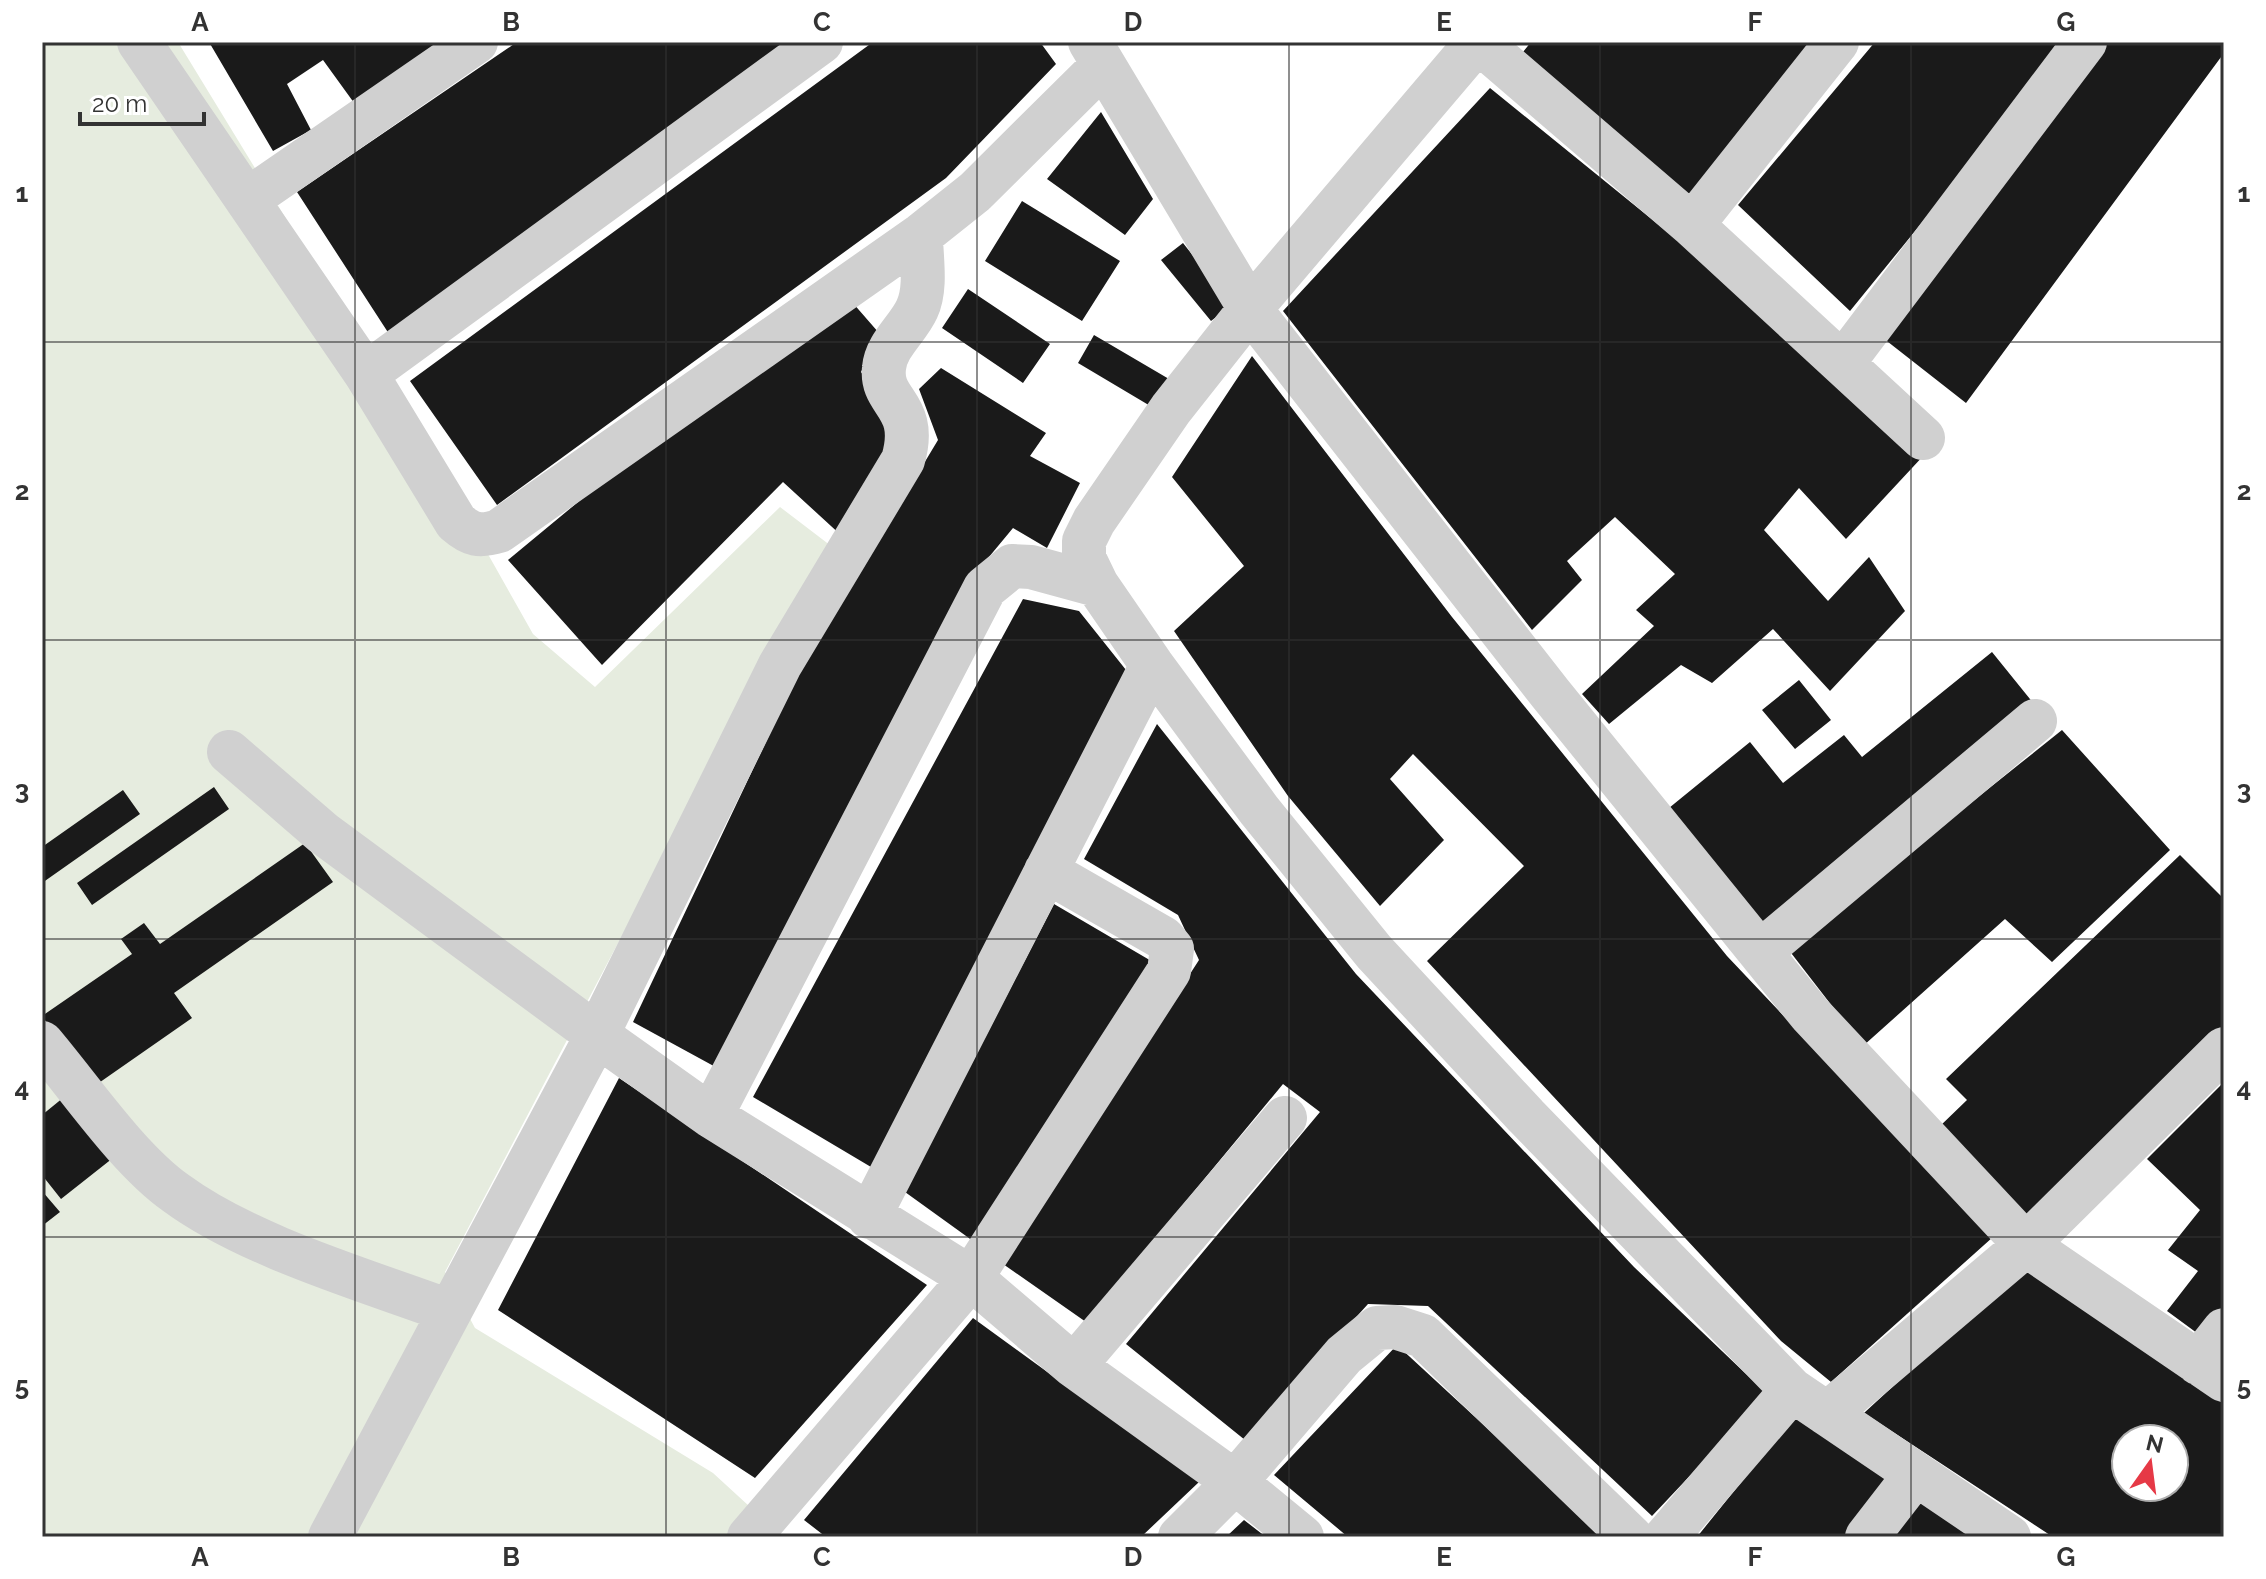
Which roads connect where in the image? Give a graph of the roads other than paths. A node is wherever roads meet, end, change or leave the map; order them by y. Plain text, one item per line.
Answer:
1 (139, 42) edge
2 (476, 42) edge
3 (821, 42) edge
4 (1478, 42) edge
5 (1837, 42) edge
6 (2085, 42) edge
7 (1096, 54) edge
8 (247, 200) junction
9 (1692, 225) junction
10 (921, 235) junction
11 (1250, 309) junction
12 (1843, 363) junction
13 (366, 374) junction
14 (1923, 438) dead end
15 (1097, 585) junction
16 (1152, 665) junction
17 (2035, 721) dead end
18 (229, 752) dead end
19 (1046, 871) junction
20 (1760, 952) junction
21 (597, 1035) junction
22 (42, 1043) edge
23 (2224, 1049) edge
24 (711, 1116) junction
25 (1285, 1118) dead end
26 (869, 1217) junction
27 (2026, 1245) junction
28 (971, 1278) junction
29 (449, 1311) junction
30 (2215, 1358) edge
31 (1074, 1366) junction
32 (1810, 1402) junction
33 (1915, 1475) junction
34 (1235, 1482) junction
35 (330, 1537) edge
36 (749, 1537) edge
37 (1180, 1537) edge
38 (1302, 1537) edge
39 (1631, 1537) edge
40 (1666, 1537) edge
41 (1867, 1537) edge
42 (2009, 1537) edge

1 - 8 street
2 - 8 street
3 - 13 street
4 - 9 street
4 - 11 street
5 - 9 street
6 - 12 street
7 - 10 street
7 - 11 street
8 - 13 street
9 - 12 street
10 - 13 street
10 - 21 street
11 - 15 street
11 - 20 street
12 - 14 street
15 - 16 street
15 - 24 street
16 - 19 street
16 - 32 street
17 - 20 street
18 - 21 street
19 - 26 street
19 - 28 street
20 - 27 street
21 - 24 street
21 - 29 street
22 - 29 street
23 - 27 street
24 - 26 street
25 - 31 street
26 - 28 street
27 - 30 street
27 - 32 street
28 - 31 street
28 - 36 street
29 - 35 street
31 - 34 street
32 - 33 street
32 - 40 street
33 - 41 street
33 - 42 street
34 - 37 street
34 - 38 street
34 - 39 street

